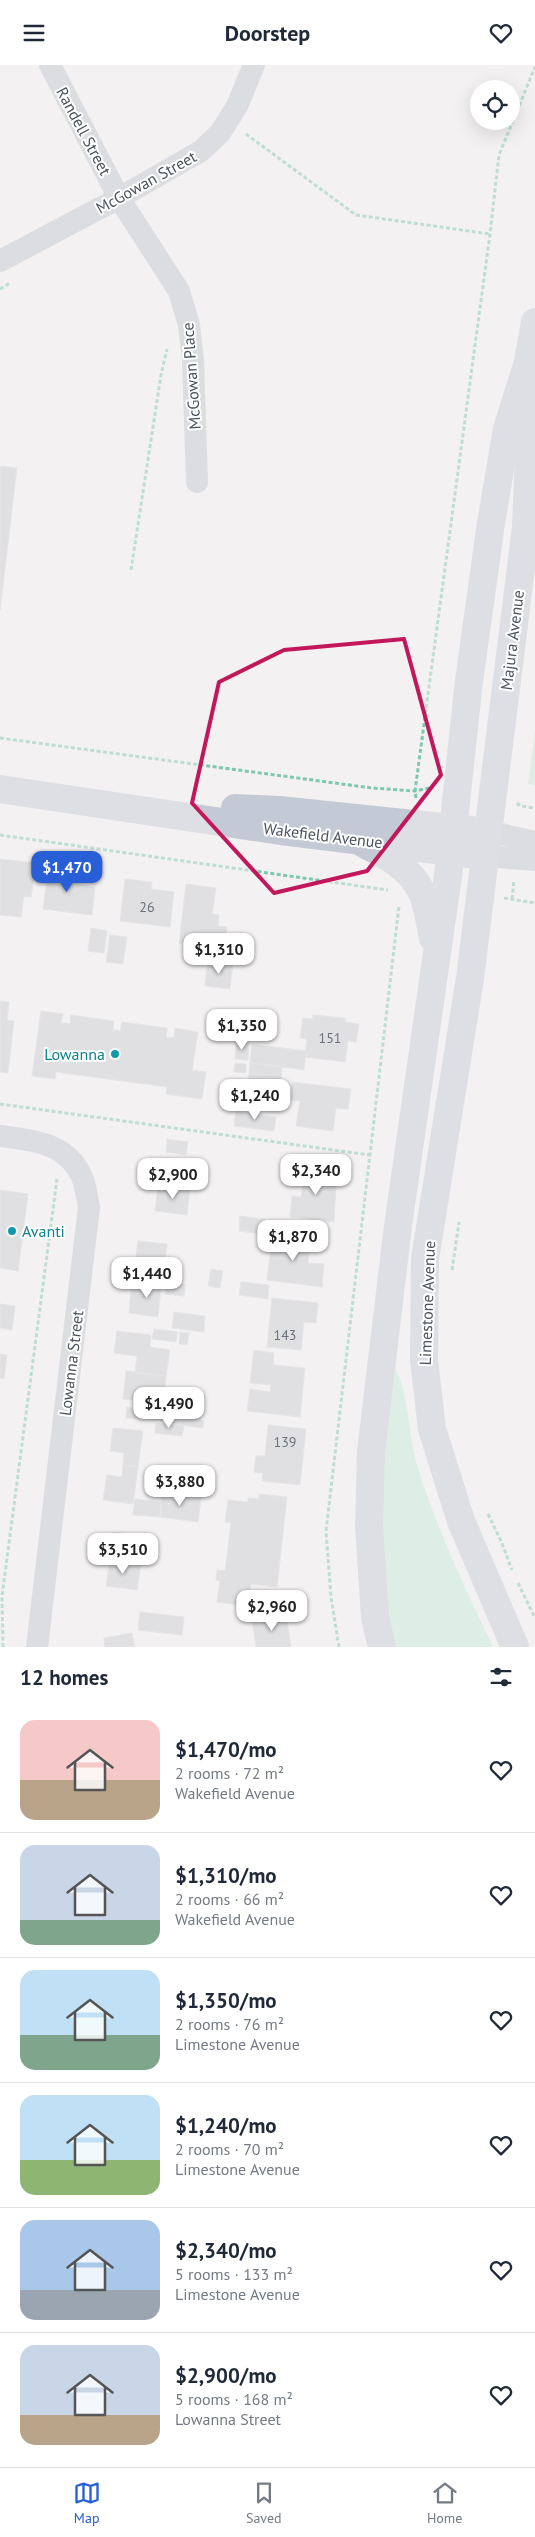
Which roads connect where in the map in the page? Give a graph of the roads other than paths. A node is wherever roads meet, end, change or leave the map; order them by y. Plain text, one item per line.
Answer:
1 (50, 65) edge
2 (254, 65) edge
3 (119, 198) junction
4 (0, 261) edge
5 (535, 322) edge
6 (528, 362) junction
7 (197, 482) dead end
8 (491, 523) junction
9 (526, 527) junction
10 (469, 681) junction
11 (506, 685) junction
12 (0, 789) edge
13 (111, 804) junction
14 (350, 838) junction
15 (452, 839) junction
16 (535, 842) edge
17 (486, 844) junction
18 (535, 861) edge
19 (436, 952) junction
20 (0, 1136) edge
21 (37, 1647) edge
22 (382, 1647) edge
23 (514, 1647) edge

1 - 3 street, Randell Street
2 - 3 street, McGowan Street
3 - 4 street, McGowan Street
3 - 7 street, McGowan Place
5 - 6 main road, Majura Avenue
6 - 8 main road, Majura Avenue
6 - 9 main road, Majura Avenue
8 - 9 main road
8 - 10 main road, Majura Avenue
9 - 11 main road, Majura Avenue
10 - 11 main road
10 - 15 main road, Majura Avenue
11 - 17 main road, Majura Avenue
12 - 13 main road, Wakefield Avenue
13 - 14 main road, Wakefield Avenue
13 - 15 main road, Wakefield Avenue
14 - 15 main road, Wakefield Avenue
14 - 19 main road
15 - 17 main road, Wakefield Avenue
15 - 19 main road, Limestone Avenue
16 - 17 street, Wakefield Avenue
17 - 18 street, Wakefield Avenue
17 - 23 main road, Limestone Avenue
19 - 22 main road, Limestone Avenue
20 - 21 street, Lowanna Street

